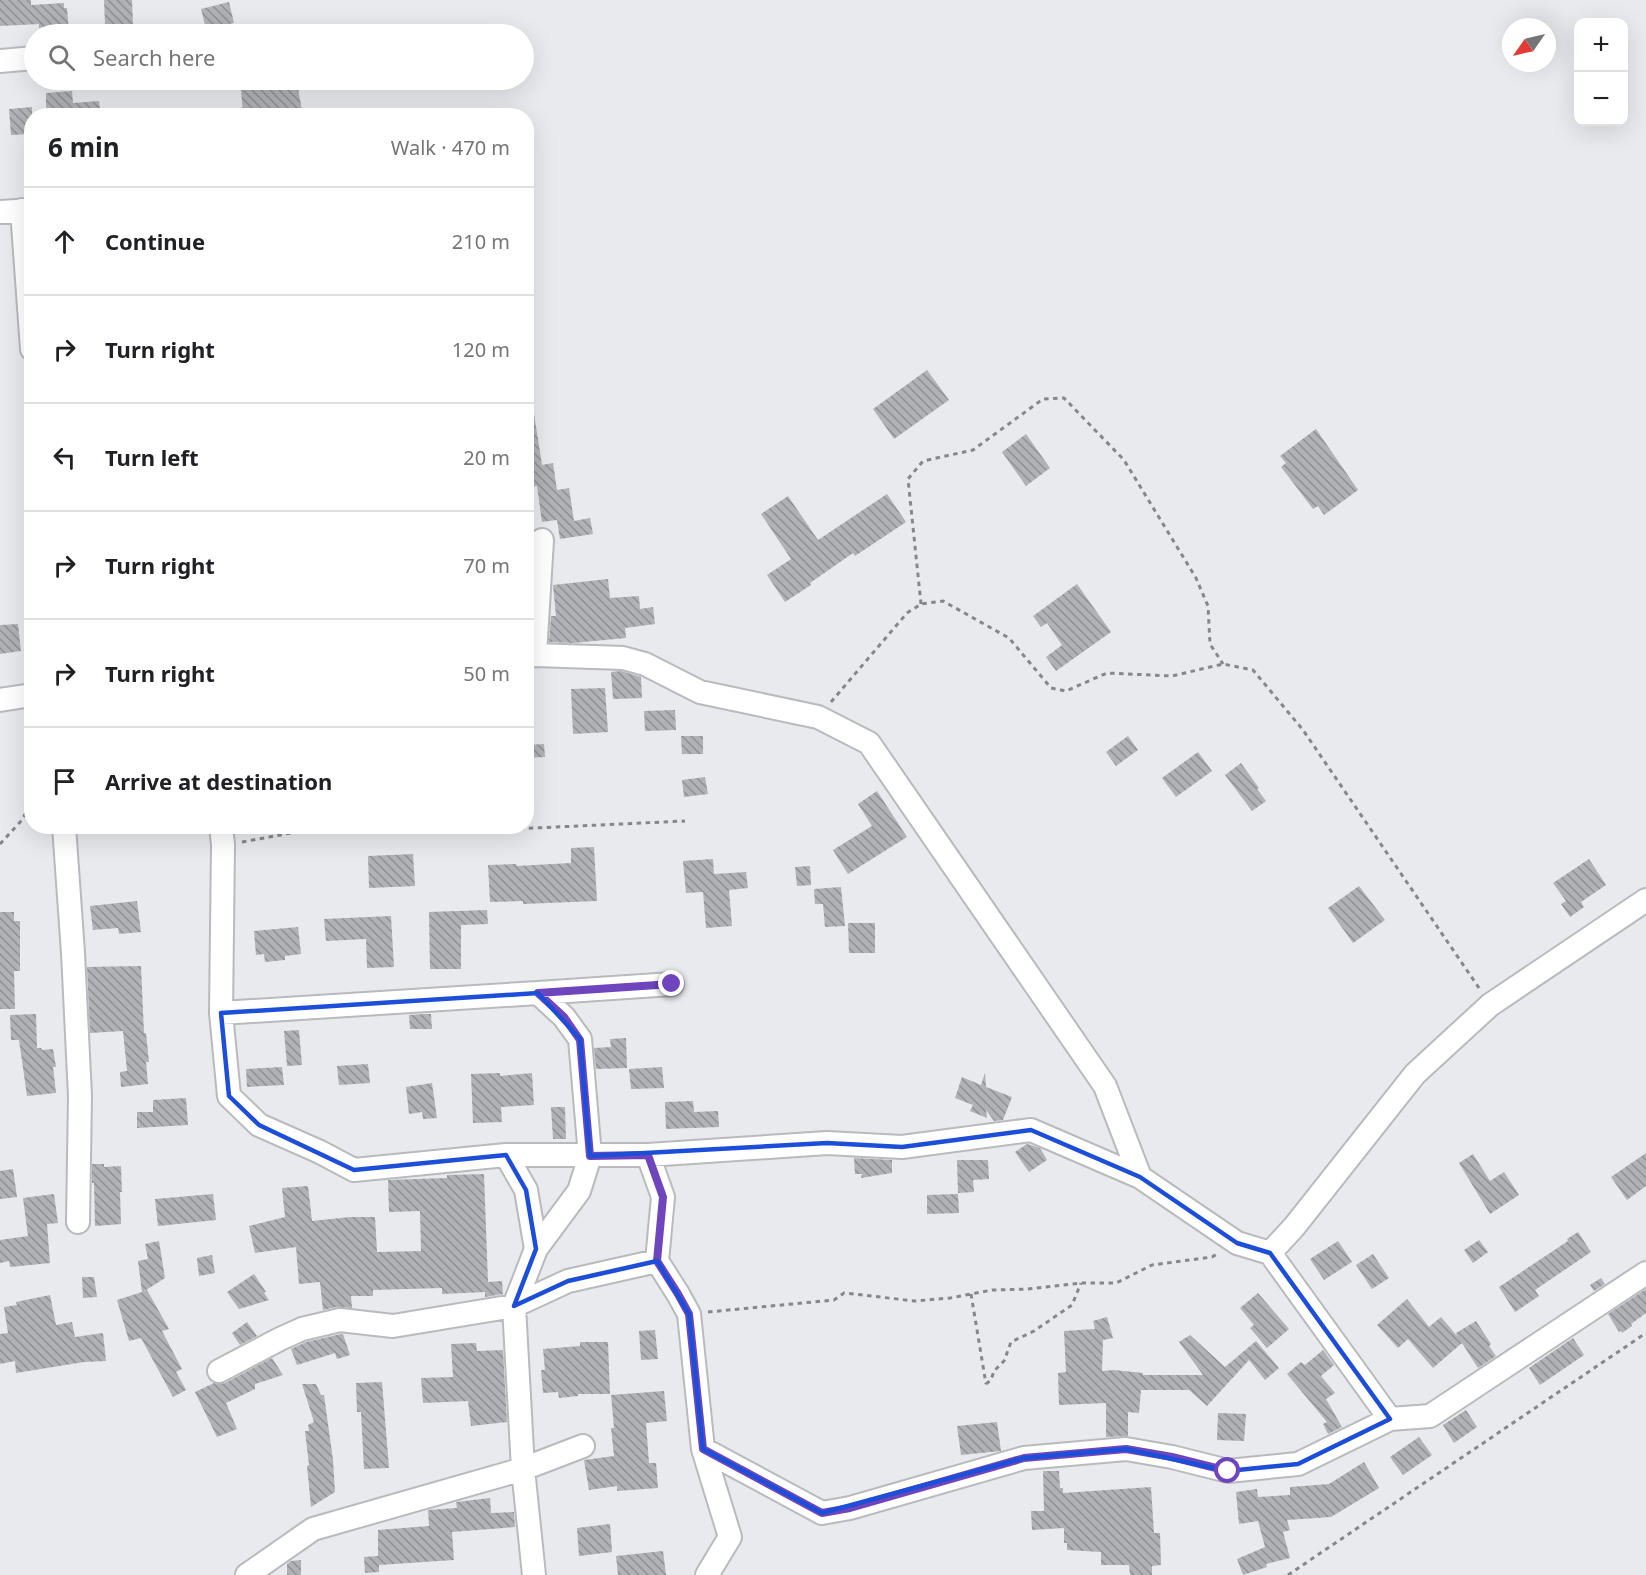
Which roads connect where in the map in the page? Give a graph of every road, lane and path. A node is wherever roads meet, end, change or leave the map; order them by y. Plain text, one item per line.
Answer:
1 (24, 59) edge
2 (0, 61) edge
3 (18, 210) edge
4 (24, 270) edge
5 (542, 540) dead end
6 (921, 604) junction
7 (534, 624) edge
8 (534, 656) edge
9 (1223, 664) junction
10 (24, 696) edge
11 (0, 700) edge
12 (818, 717) junction
13 (24, 816) edge
14 (685, 821) dead end
15 (534, 826) edge
16 (64, 834) edge
17 (245, 834) edge
18 (222, 836) edge
19 (0, 844) edge
20 (1646, 900) edge
21 (672, 984) dead end
22 (538, 993) junction
23 (1490, 1005) junction
24 (221, 1013) junction
25 (506, 1155) junction
26 (648, 1155) junction
27 (590, 1156) junction
28 (1140, 1177) junction
29 (78, 1222) dead end
30 (1237, 1243) junction
31 (536, 1249) junction
32 (1270, 1253) junction
33 (657, 1261) junction
34 (1646, 1272) edge
35 (1081, 1283) junction
36 (971, 1294) junction
37 (514, 1306) junction
38 (689, 1314) junction
39 (1646, 1333) edge
40 (219, 1371) dead end
41 (1390, 1419) junction
42 (583, 1446) dead end
43 (703, 1449) junction
44 (523, 1469) junction
45 (247, 1575) edge
46 (534, 1575) edge
47 (707, 1575) edge
48 (1288, 1575) edge

1 - 2 street
3 - 4 street
5 - 7 street
6 - 9 path
6 - 9 path
6 - 12 path
8 - 12 street
9 - 23 path
10 - 11 street
12 - 28 street
13 - 19 path
14 - 15 path
16 - 29 street
17 - 18 path
18 - 24 street
20 - 23 street
21 - 22 street
22 - 24 street
22 - 27 street
23 - 32 street
24 - 25 street
25 - 27 street
25 - 31 street
26 - 27 street
26 - 28 street
26 - 33 street
27 - 31 street
28 - 30 street
30 - 32 street
30 - 35 path
31 - 37 street
32 - 41 street
33 - 37 street
33 - 38 street
34 - 41 street
35 - 36 path
35 - 36 path
36 - 38 path
37 - 40 street
37 - 44 street
38 - 43 street
39 - 48 path
41 - 43 street
42 - 44 street
43 - 47 street
44 - 45 street
44 - 46 street

